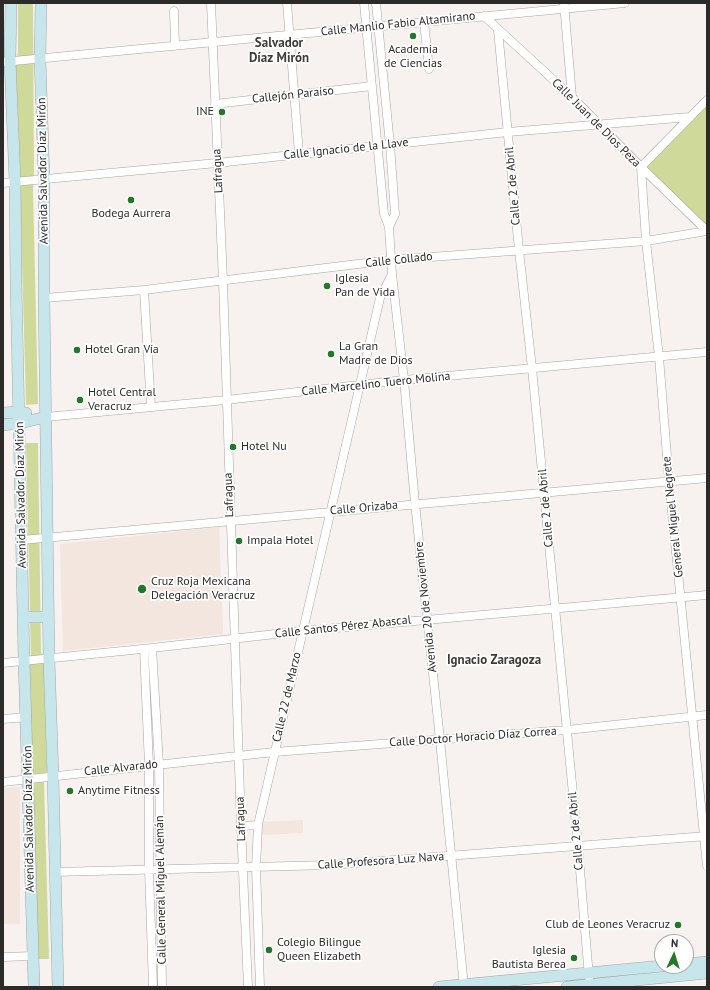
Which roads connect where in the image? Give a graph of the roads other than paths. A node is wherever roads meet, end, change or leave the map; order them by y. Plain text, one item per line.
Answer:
1 (11, 3) edge
2 (41, 3) edge
3 (211, 3) edge
4 (287, 3) edge
5 (364, 3) edge
6 (376, 3) edge
7 (626, 3) edge
8 (564, 6) edge
9 (174, 11) dead end
10 (484, 16) junction
11 (424, 22) junction
12 (379, 26) junction
13 (367, 28) junction
14 (498, 30) junction
15 (289, 35) junction
16 (213, 43) junction
17 (175, 46) junction
18 (40, 59) junction
19 (7, 62) edge
20 (429, 69) dead end
21 (372, 86) junction
22 (294, 95) junction
23 (572, 97) junction
24 (707, 100) edge
25 (214, 104) junction
26 (690, 118) junction
27 (600, 125) junction
28 (508, 132) junction
29 (390, 145) junction
30 (378, 146) junction
31 (299, 154) junction
32 (217, 163) junction
33 (641, 167) junction
34 (44, 179) junction
35 (15, 182) junction
36 (3, 183) edge
37 (389, 227) junction
38 (707, 231) edge
39 (646, 241) junction
40 (520, 250) junction
41 (391, 260) junction
42 (392, 274) junction
43 (222, 281) junction
44 (144, 290) junction
45 (44, 298) junction
46 (707, 352) edge
47 (658, 357) junction
48 (532, 368) junction
49 (404, 380) junction
50 (359, 386) junction
51 (226, 400) junction
52 (151, 407) junction
53 (3, 413) edge
54 (46, 417) junction
55 (19, 418) junction
56 (3, 425) edge
57 (707, 478) edge
58 (669, 482) junction
59 (544, 492) junction
60 (415, 503) junction
61 (331, 511) junction
62 (230, 521) junction
63 (47, 538) junction
64 (22, 540) junction
65 (707, 595) edge
66 (681, 598) junction
67 (555, 609) junction
68 (23, 617) junction
69 (48, 617) junction
70 (427, 619) junction
71 (302, 631) junction
72 (234, 639) junction
73 (148, 649) junction
74 (49, 658) junction
75 (24, 661) junction
76 (3, 663) edge
77 (707, 715) edge
78 (27, 717) junction
79 (692, 717) junction
80 (3, 719) edge
81 (567, 730) junction
82 (440, 740) junction
83 (274, 752) junction
84 (238, 756) junction
85 (159, 764) junction
86 (149, 765) junction
87 (53, 776) junction
88 (28, 779) junction
89 (3, 782) edge
90 (258, 825) junction
91 (240, 826) junction
92 (706, 836) edge
93 (578, 846) junction
94 (450, 856) junction
95 (707, 866) edge
96 (242, 867) junction
97 (256, 867) junction
98 (149, 869) junction
99 (160, 869) junction
100 (55, 872) junction
101 (33, 956) junction
102 (3, 957) edge
103 (707, 962) edge
104 (694, 963) edge
105 (654, 967) edge
106 (589, 972) junction
107 (707, 973) edge
108 (464, 986) edge
109 (590, 986) edge
110 (34, 987) edge
111 (58, 987) edge
112 (152, 987) edge
113 (162, 987) edge
114 (248, 987) edge
115 (260, 987) edge
116 (439, 987) edge
117 (567, 987) edge

1 - 19 main road, Avenida Salvador Díaz Mirón
2 - 18 main road, Avenida Salvador Díaz Mirón
3 - 16 street, Lafragua
4 - 15 street
5 - 13 street, Avenida 20 de Noviembre
6 - 12 street, Avenida 20 de Noviembre
7 - 8 street, Calle Manlio Fabio Altamirano
8 - 10 street, Calle Manlio Fabio Altamirano
8 - 23 street
9 - 17 street
10 - 11 street, Calle Manlio Fabio Altamirano
10 - 14 street, Calle Juan de Dios Peza
11 - 12 street, Calle Manlio Fabio Altamirano
11 - 20 street
12 - 13 street, Calle Manlio Fabio Altamirano
12 - 29 street, Avenida 20 de Noviembre
13 - 15 street, Calle Manlio Fabio Altamirano
13 - 21 street, Avenida 20 de Noviembre
14 - 23 street, Calle Juan de Dios Peza
14 - 28 street, Calle 2 de Abril
15 - 16 street, Calle Manlio Fabio Altamirano
15 - 22 street
16 - 17 street, Calle Manlio Fabio Altamirano
16 - 25 street, Lafragua
17 - 18 street, Calle Manlio Fabio Altamirano
18 - 19 street, Calle Manlio Fabio Altamirano
18 - 34 main road, Avenida Salvador Díaz Mirón
19 - 35 main road, Avenida Salvador Díaz Mirón
21 - 22 street, Callejón Paraíso
21 - 30 street, Avenida 20 de Noviembre
22 - 25 street, Callejón Paraíso
22 - 31 street
23 - 27 street, Calle Juan de Dios Peza
24 - 26 street
25 - 32 street, Lafragua
26 - 27 street, Calle Ignacio de la Llave
26 - 33 street
27 - 28 street, Calle Ignacio de la Llave
27 - 33 street, Calle Juan de Dios Peza
28 - 29 street, Calle Ignacio de la Llave
28 - 40 street, Calle 2 de Abril
29 - 30 street, Calle Ignacio de la Llave
29 - 37 street, Avenida 20 de Noviembre
30 - 31 street, Calle Ignacio de la Llave
30 - 37 street, Avenida 20 de Noviembre
31 - 32 street, Calle Ignacio de la Llave
32 - 34 street, Calle Ignacio de la Llave
32 - 43 street, Lafragua
33 - 38 street, Calle Juan de Dios Peza
33 - 39 street, General Miguel Negrete
34 - 35 street, Calle Ignacio de la Llave
34 - 45 main road, Avenida Salvador Díaz Mirón
35 - 36 street, Calle Ignacio de la Llave
35 - 55 main road, Avenida Salvador Díaz Mirón
37 - 41 street, Avenida 20 de Noviembre
38 - 39 street, Calle Collado
39 - 40 street, Calle Collado
39 - 47 street, General Miguel Negrete
40 - 41 street, Calle Collado
40 - 48 street, Calle 2 de Abril
41 - 42 street, Avenida 20 de Noviembre
41 - 43 street, Calle Collado
42 - 49 street, Avenida 20 de Noviembre
42 - 50 street, Calle 22 de Marzo
43 - 44 street, Calle Collado
43 - 51 street, Lafragua
44 - 45 street, Calle Collado
44 - 52 street
45 - 54 main road, Avenida Salvador Díaz Mirón
46 - 47 street, Calle Marcelino Tuero Molina
47 - 48 street, Calle Marcelino Tuero Molina
47 - 58 street, General Miguel Negrete
48 - 49 street, Calle Marcelino Tuero Molina
48 - 59 street, Calle 2 de Abril
49 - 50 street, Calle Marcelino Tuero Molina
49 - 60 street, Avenida 20 de Noviembre
50 - 51 street, Calle Marcelino Tuero Molina
50 - 61 street, Calle 22 de Marzo
51 - 52 street, Calle Marcelino Tuero Molina
51 - 62 street, Lafragua
52 - 54 street, Calle Marcelino Tuero Molina
53 - 55 main road, Calle Marcelino Tuero Molina
54 - 55 main road, Calle Marcelino Tuero Molina
54 - 63 main road, Avenida Salvador Díaz Mirón
55 - 56 main road, Calle Marcelino Tuero Molina
55 - 64 main road, Avenida Salvador Díaz Mirón
57 - 58 street, Calle Orizaba
58 - 59 street, Calle Orizaba
58 - 66 street, General Miguel Negrete
59 - 60 street, Calle Orizaba
59 - 67 street, Calle 2 de Abril
60 - 61 street, Calle Orizaba
60 - 70 street, Avenida 20 de Noviembre
61 - 62 street, Calle Orizaba
61 - 71 street, Calle 22 de Marzo
62 - 63 street, Calle Orizaba
62 - 72 street, Lafragua
63 - 64 street, Calle Orizaba
63 - 69 main road, Avenida Salvador Díaz Mirón
64 - 68 main road, Avenida Salvador Díaz Mirón
65 - 66 street, Calle Santos Pérez Abascal
66 - 67 street, Calle Santos Pérez Abascal
66 - 79 street, General Miguel Negrete
67 - 70 street, Calle Santos Pérez Abascal
67 - 81 street, Calle 2 de Abril
68 - 69 main road
68 - 75 main road, Avenida Salvador Díaz Mirón
69 - 74 main road, Avenida Salvador Díaz Mirón
70 - 71 street, Calle Santos Pérez Abascal
70 - 82 street, Avenida 20 de Noviembre
71 - 72 street, Calle Santos Pérez Abascal
71 - 83 street, Calle 22 de Marzo
72 - 73 street, Calle Santos Pérez Abascal
72 - 84 street, Lafragua
73 - 74 street, Calle Santos Pérez Abascal
73 - 85 street, Calle General Miguel Alemán
73 - 86 street, Calle General Miguel Alemán
74 - 75 street, Calle Santos Pérez Abascal
74 - 87 main road, Avenida Salvador Díaz Mirón
75 - 76 street, Calle Santos Pérez Abascal
75 - 78 main road, Avenida Salvador Díaz Mirón
77 - 79 street, Calle Doctor Horacio Díaz Correa
78 - 80 street
78 - 88 main road, Avenida Salvador Díaz Mirón
79 - 81 street, Calle Doctor Horacio Díaz Correa
79 - 92 street, General Miguel Negrete
81 - 82 street, Calle Doctor Horacio Díaz Correa
81 - 93 street, Calle 2 de Abril
82 - 83 street, Calle Doctor Horacio Díaz Correa
82 - 94 street, Avenida 20 de Noviembre
83 - 84 street, Calle Doctor Horacio Díaz Correa
83 - 90 street, Calle 22 de Marzo
84 - 85 street, Calle Alvarado
84 - 91 street, Lafragua
85 - 86 street, Calle Alvarado
85 - 99 street, Calle General Miguel Alemán
86 - 87 street, Calle Alvarado
86 - 98 street, Calle General Miguel Alemán
87 - 88 street, Calle Alvarado
87 - 100 main road, Avenida Salvador Díaz Mirón
88 - 89 street, Calle Alvarado
88 - 101 main road, Avenida Salvador Díaz Mirón
90 - 91 street
90 - 97 street, Calle 22 de Marzo
91 - 96 street, Lafragua
92 - 93 street, Calle Profesora Luz Nava
92 - 95 street, General Miguel Negrete
93 - 94 street, Calle Profesora Luz Nava
93 - 106 street, Calle 2 de Abril
94 - 97 street, Calle Profesora Luz Nava
94 - 108 street, Avenida 20 de Noviembre
96 - 97 street, Calle Profesora Luz Nava
96 - 99 street, Calle Profesora Luz Nava
96 - 114 street, Lafragua
97 - 115 street
98 - 99 street, Calle Profesora Luz Nava
98 - 100 street, Calle Profesora Luz Nava
98 - 112 street, Calle General Miguel Alemán
99 - 113 street, Calle General Miguel Alemán
100 - 111 main road, Avenida Salvador Díaz Mirón
101 - 102 street
101 - 110 main road, Avenida Salvador Díaz Mirón
103 - 104 main road
105 - 106 main road
106 - 108 main road
106 - 109 street, Calle 2 de Abril
107 - 109 main road
108 - 116 main road
109 - 117 main road

